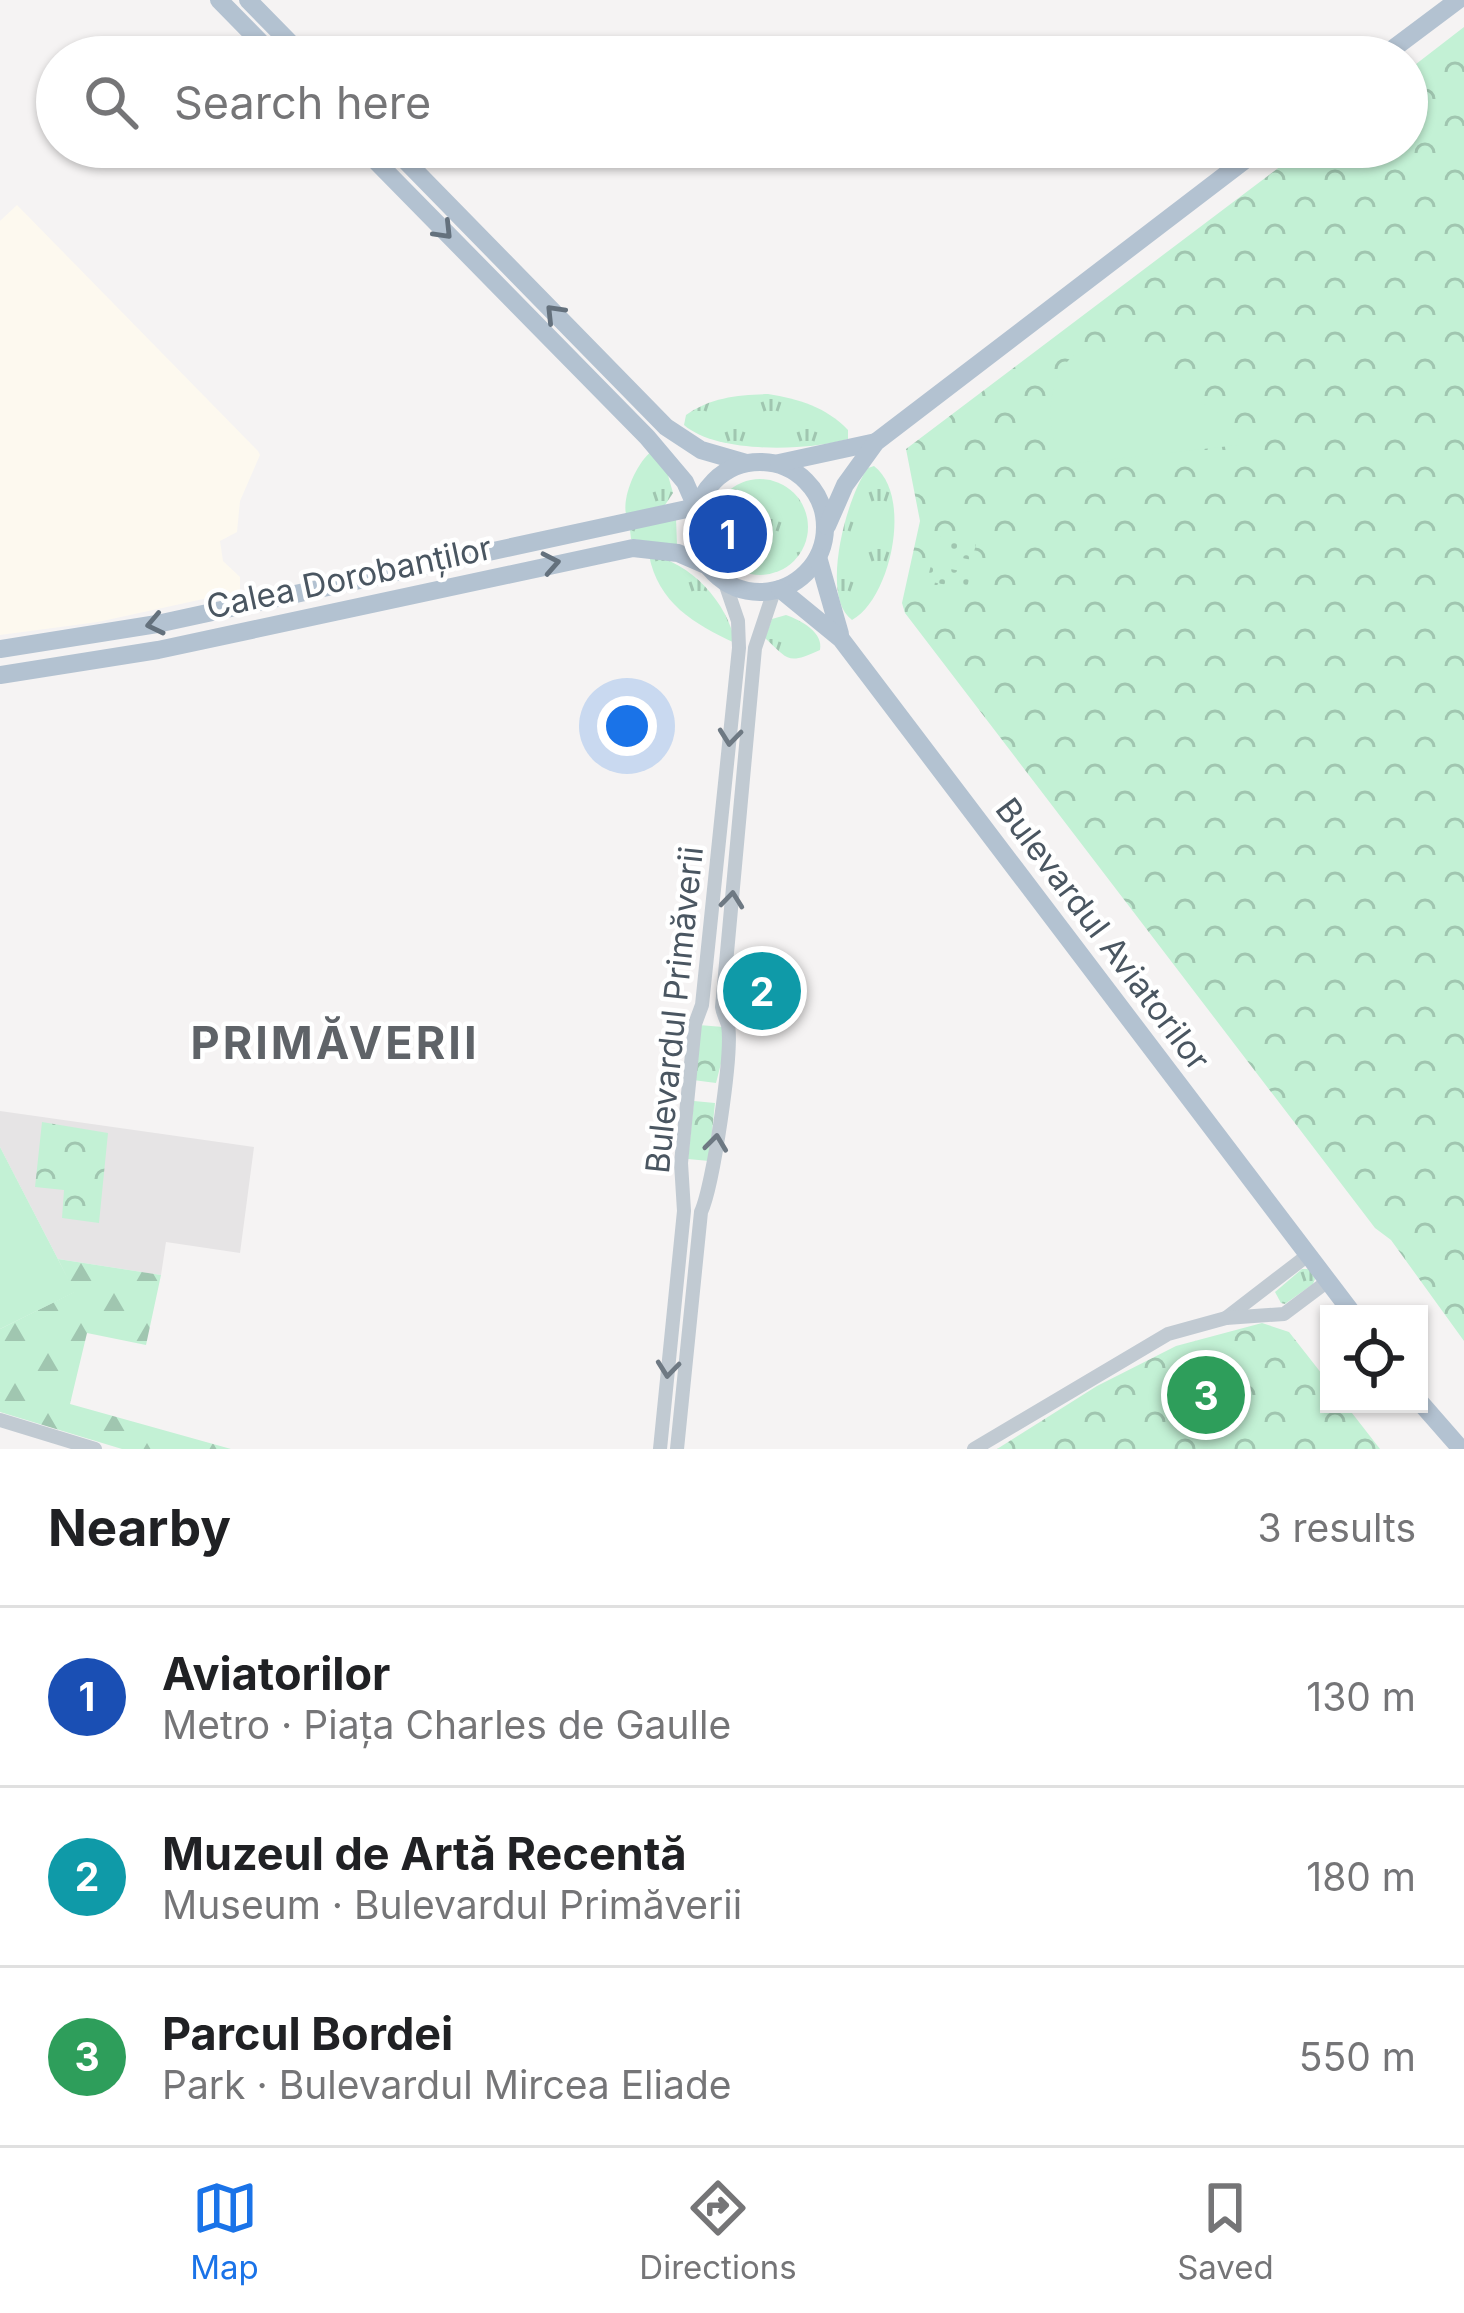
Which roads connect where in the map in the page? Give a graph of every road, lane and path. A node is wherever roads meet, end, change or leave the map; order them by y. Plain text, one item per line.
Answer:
1 (219, 0) edge
2 (248, 0) edge
3 (1458, 0) edge
4 (254, 36) edge
5 (283, 36) edge
6 (1410, 36) edge
7 (383, 168) edge
8 (413, 168) edge
9 (1235, 168) edge
10 (876, 442) junction
11 (779, 463) junction
12 (746, 464) junction
13 (696, 507) junction
14 (827, 526) junction
15 (818, 557) junction
16 (708, 566) junction
17 (724, 580) junction
18 (777, 590) junction
19 (842, 639) junction
20 (0, 649) edge
21 (0, 674) edge
22 (1317, 1268) junction
23 (1346, 1305) edge
24 (1226, 1318) junction
25 (1428, 1412) edge
26 (0, 1420) edge
27 (1456, 1447) edge
28 (95, 1449) edge
29 (660, 1449) edge
30 (677, 1449) edge
31 (974, 1449) edge

1 - 4 main road
2 - 5 main road
3 - 6 main road
7 -> 13 main road
12 -> 8 main road
9 - 10 main road
10 - 11 main road
10 - 14 main road
11 - 12 main road
11 - 14 main road
12 - 13 main road
13 - 16 main road
13 -> 20 main road, Calea Dorobanților
14 - 15 main road
15 - 18 main road
15 - 19 main road, Bulevardul Aviatorilor
16 - 17 main road
21 -> 16 main road, Calea Dorobanților
17 - 18 main road
17 -> 29 street, Bulevardul Primăverii
18 - 19 main road, Bulevardul Aviatorilor
30 -> 18 street, Bulevardul Primăverii
19 - 22 main road, Bulevardul Aviatorilor
22 - 23 main road, Bulevardul Aviatorilor
22 - 24 street
22 - 24 street
24 - 31 street
25 - 27 main road
26 - 28 street

